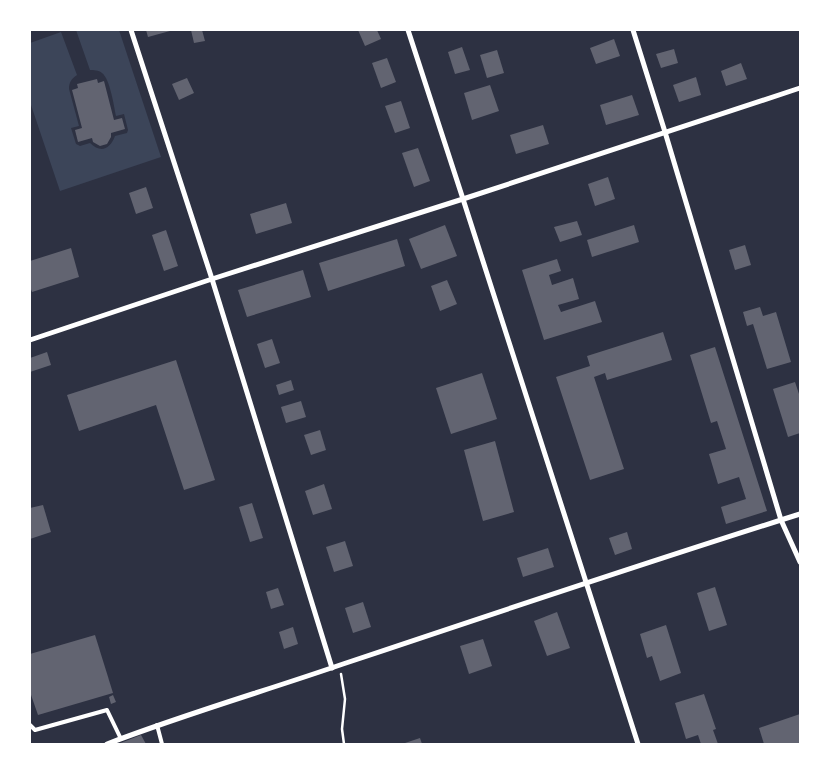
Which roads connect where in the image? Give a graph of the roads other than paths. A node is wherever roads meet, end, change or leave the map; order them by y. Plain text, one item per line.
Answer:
1 (131, 30) edge
2 (408, 30) edge
3 (633, 30) edge
4 (800, 88) edge
5 (665, 132) junction
6 (463, 199) junction
7 (212, 279) junction
8 (30, 340) edge
9 (800, 514) edge
10 (781, 520) junction
11 (800, 562) edge
12 (586, 582) junction
13 (332, 668) junction
14 (30, 725) edge
15 (157, 725) junction
16 (121, 739) junction
17 (107, 744) edge
18 (162, 744) edge
19 (638, 744) edge

1 - 7 street
2 - 6 street
3 - 5 street
4 - 5 street
5 - 6 street
5 - 10 street
6 - 7 street
6 - 12 street
7 - 8 street
7 - 13 street
9 - 10 street
10 - 11 street
10 - 12 street
12 - 13 street
12 - 19 street
13 - 15 street
14 - 16 lane
15 - 16 street
15 - 18 lane
16 - 17 street

